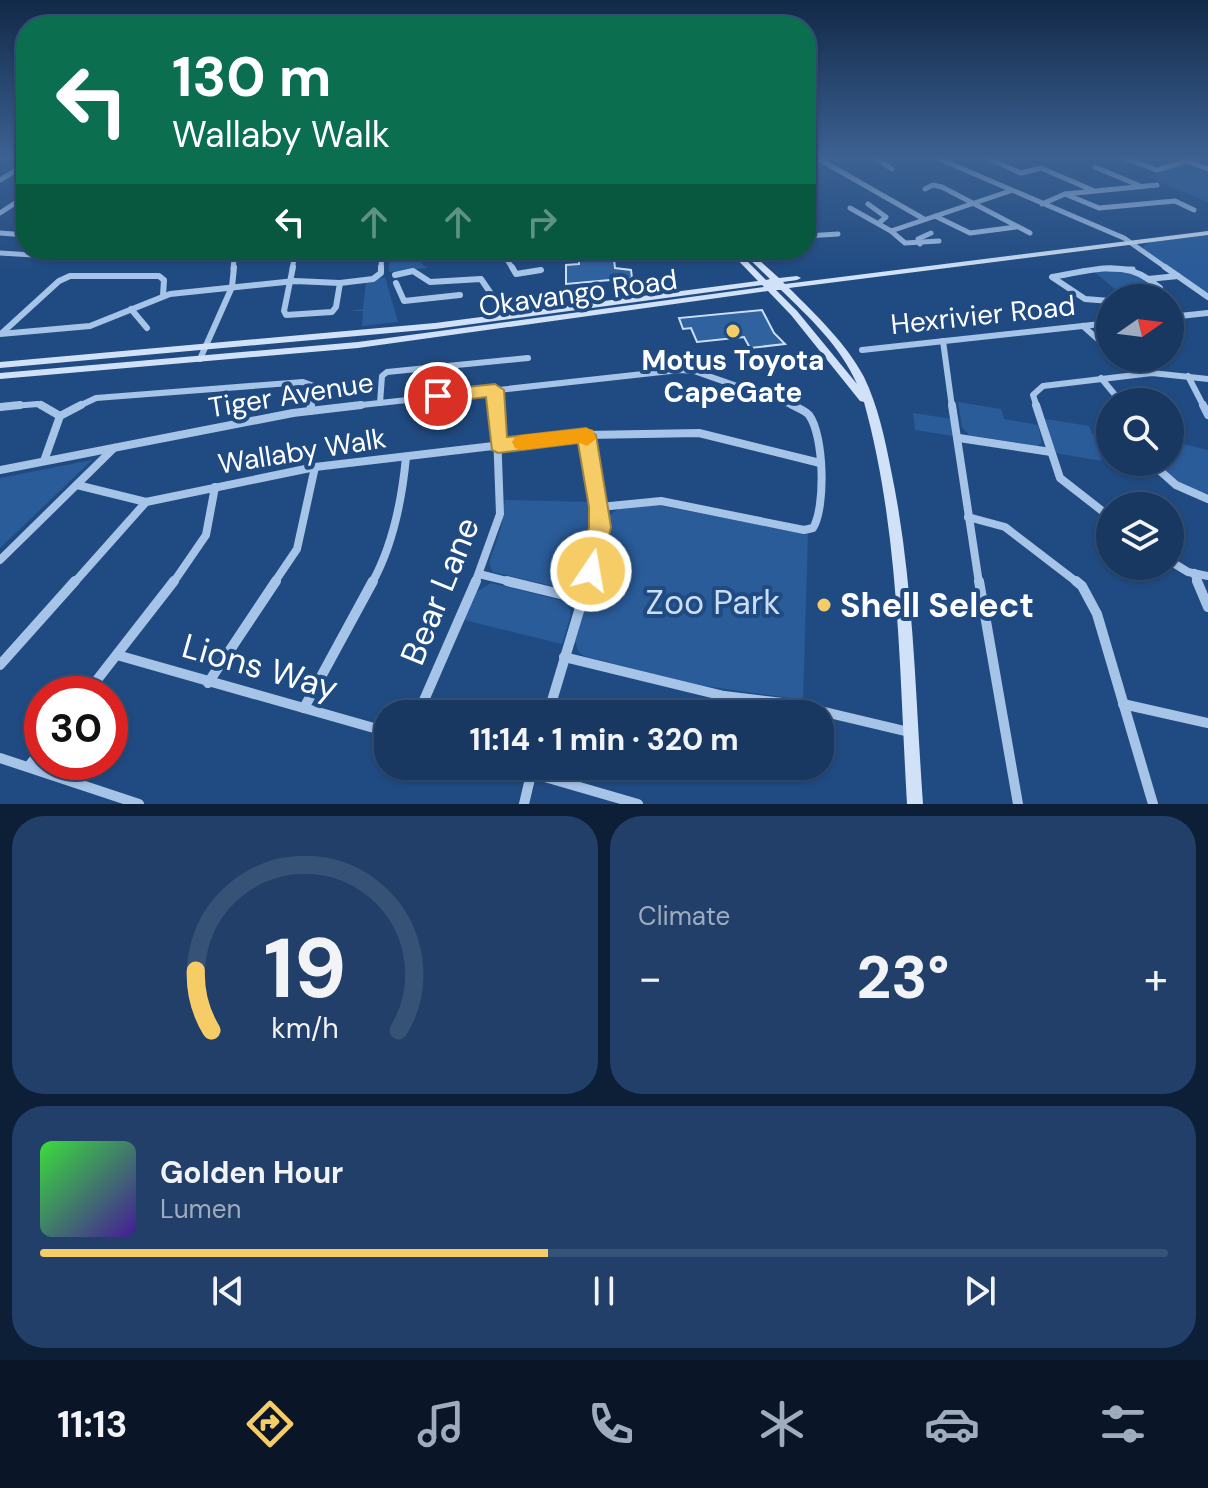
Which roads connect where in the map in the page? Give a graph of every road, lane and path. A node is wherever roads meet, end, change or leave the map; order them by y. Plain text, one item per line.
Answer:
1 (883, 196) edge
2 (959, 196) edge
3 (996, 196) edge
4 (1021, 196) edge
5 (1062, 196) edge
6 (1069, 196) edge
7 (16, 202) edge
8 (974, 203) junction
9 (868, 204) dead end
10 (1042, 204) junction
11 (0, 206) edge
12 (10, 206) junction
13 (850, 208) dead end
14 (1194, 210) dead end
15 (0, 213) edge
16 (935, 216) junction
17 (924, 219) junction
18 (880, 222) junction
19 (1018, 227) junction
20 (891, 231) junction
21 (1208, 232) edge
22 (931, 233) dead end
23 (1030, 233) dead end
24 (838, 234) dead end
25 (816, 235) edge
26 (939, 241) dead end
27 (1131, 242) junction
28 (920, 244) junction
29 (234, 260) edge
30 (294, 260) edge
31 (381, 260) edge
32 (507, 260) edge
33 (744, 260) edge
34 (753, 260) edge
35 (541, 270) dead end
36 (379, 276) junction
37 (1178, 276) junction
38 (1148, 279) junction
39 (289, 281) junction
40 (340, 283) junction
41 (396, 283) dead end
42 (437, 283) junction
43 (1155, 284) edge
44 (775, 285) junction
45 (232, 287) junction
46 (460, 295) dead end
47 (163, 296) junction
48 (1208, 297) edge
49 (439, 298) junction
50 (1096, 300) edge
51 (498, 304) dead end
52 (131, 309) junction
53 (1208, 313) edge
54 (1184, 316) edge
55 (1096, 325) edge
56 (1083, 326) junction
57 (147, 328) dead end
58 (1, 334) edge
59 (1096, 338) edge
60 (943, 341) junction
61 (206, 348) junction
62 (862, 350) dead end
63 (528, 358) dead end
64 (200, 359) junction
65 (0, 365) edge
66 (1134, 372) edge
67 (1136, 374) junction
68 (0, 376) edge
69 (1188, 376) junction
70 (1101, 378) junction
71 (1208, 379) edge
72 (1109, 388) edge
73 (495, 390) junction
74 (380, 403) junction
75 (0, 407) edge
76 (310, 411) junction
77 (1208, 415) edge
78 (60, 416) junction
79 (586, 435) junction
80 (959, 438) junction
81 (498, 445) junction
82 (115, 447) junction
83 (1051, 452) junction
84 (406, 457) junction
85 (44, 461) junction
86 (820, 463) junction
87 (315, 467) junction
88 (0, 470) edge
89 (1163, 476) edge
90 (77, 485) junction
91 (215, 487) junction
92 (1208, 499) edge
93 (146, 502) junction
94 (1096, 506) edge
95 (600, 507) junction
96 (968, 517) junction
97 (0, 560) edge
98 (1184, 568) edge
99 (1194, 573) junction
100 (479, 574) junction
101 (1208, 576) edge
102 (581, 599) junction
103 (1208, 607) edge
104 (117, 655) junction
105 (564, 657) junction
106 (0, 665) edge
107 (100, 676) edge
108 (208, 683) junction
109 (424, 700) edge
110 (552, 700) edge
111 (1123, 704) junction
112 (304, 708) junction
113 (1208, 723) edge
114 (374, 728) edge
115 (909, 732) junction
116 (0, 758) edge
117 (24, 765) edge
118 (68, 780) edge
119 (530, 780) edge
120 (563, 780) edge
121 (136, 804) edge
122 (524, 804) edge
123 (638, 804) edge
124 (915, 804) edge
125 (1018, 804) edge
126 (1153, 804) edge

1 - 17 street
2 - 8 street
3 - 8 street
4 - 10 street
5 - 10 street
6 - 14 street
7 - 12 street
8 - 16 street
8 - 19 street
9 - 18 street
10 - 27 street
11 - 12 street
12 - 15 street
13 - 18 street
16 - 17 street
16 - 19 street
17 - 20 street
18 - 20 street
19 - 23 street
20 - 28 street
21 - 27 main road, Okavango Road
22 - 28 street
24 - 25 street
26 - 28 street
27 - 37 street
27 - 44 main road, Okavango Road
29 - 45 street
30 - 39 street
31 - 36 street
32 - 35 street
33 - 44 main road
34 - 44 main road
36 - 40 street
36 - 42 street
37 - 38 street
37 - 48 street
38 - 43 street
38 - 50 street
39 - 40 street
39 - 40 street
39 - 45 street
41 - 49 street
42 - 49 street
42 - 51 street
44 - 61 main road, Okavango Road
44 - 64 main road, Okavango Road
44 - 115 main road
45 - 47 street
45 - 61 street
46 - 49 street
47 - 52 street
47 - 58 street
52 - 57 street
52 - 58 street
53 - 54 street
55 - 56 street, Hexrivier Road
56 - 59 street
56 - 60 street, Hexrivier Road
60 - 62 street, Hexrivier Road
60 - 80 street
61 - 64 street
61 - 65 main road, Okavango Road
63 - 74 street
64 - 68 main road, Okavango Road
66 - 67 street
67 - 69 street
67 - 70 street
69 - 71 street
69 - 77 street
70 - 72 street
70 - 83 street
73 - 74 street, Tiger Avenue
73 - 81 street, Bear Lane
73 - 86 street, Tiger Avenue
74 - 76 street, Tiger Avenue
75 - 78 street
76 - 78 street
76 - 82 street, Tiger Avenue
78 - 85 street
79 - 81 street, Wallaby Walk
79 - 86 street, Wallaby Walk
79 - 95 street
80 - 83 street
80 - 96 street
81 - 84 street, Wallaby Walk
81 - 100 street, Bear Lane
82 - 85 street, Tiger Avenue
82 - 90 street
83 - 94 street
84 - 87 street, Wallaby Walk
84 - 112 street
85 - 88 street, Tiger Avenue
86 - 95 street
87 - 91 street, Wallaby Walk
87 - 108 street
89 - 92 street
90 - 93 street, Wallaby Walk
90 - 97 street
91 - 93 street, Wallaby Walk
91 - 104 street
93 - 106 street
95 - 102 street
96 - 111 street
96 - 125 street
98 - 99 street
99 - 101 street
99 - 103 street
100 - 102 street
100 - 109 street, Bear Lane
102 - 105 street
104 - 107 street
104 - 108 street, Lions Way
105 - 110 street
105 - 115 street
108 - 112 street, Lions Way
111 - 113 street
111 - 126 street
112 - 114 street, Lions Way
115 - 124 main road
116 - 117 street
118 - 121 street
119 - 122 street
120 - 123 street

